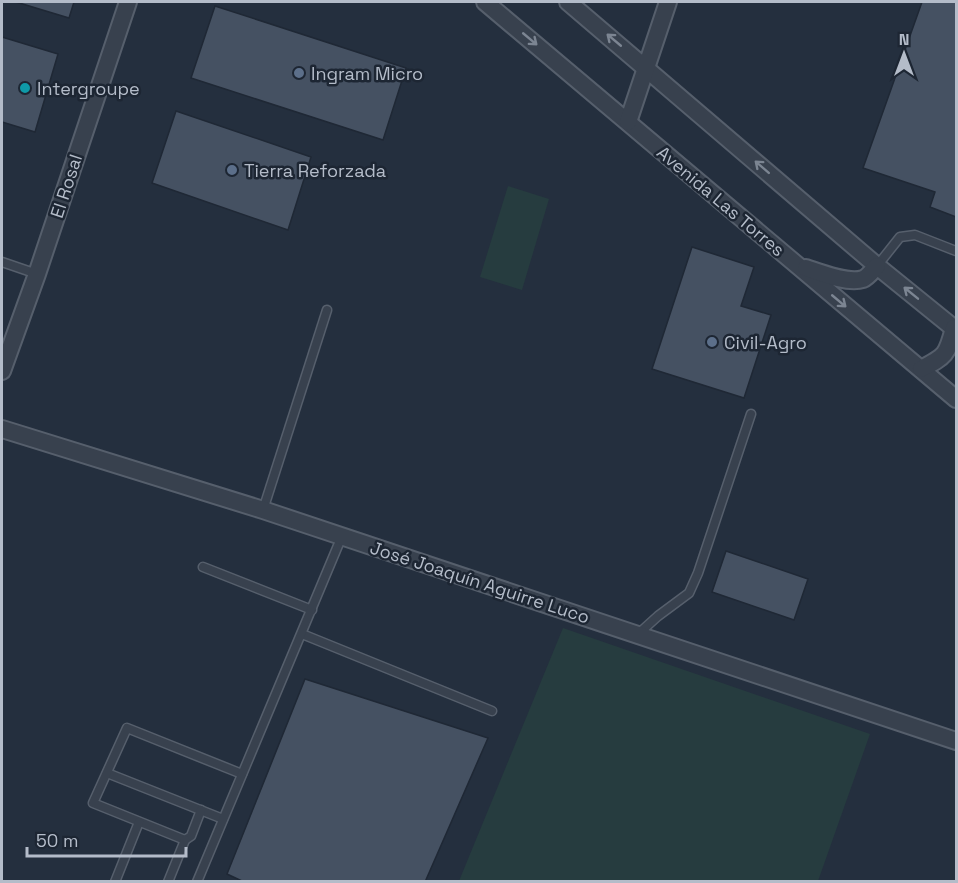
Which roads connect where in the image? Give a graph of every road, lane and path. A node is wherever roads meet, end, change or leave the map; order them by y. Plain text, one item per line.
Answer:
1 (128, 2) edge
2 (486, 2) edge
3 (568, 2) edge
4 (668, 2) edge
5 (646, 68) junction
6 (628, 122) junction
7 (957, 251) edge
8 (2, 262) edge
9 (794, 263) junction
10 (877, 266) junction
11 (37, 274) junction
12 (327, 310) dead end
13 (955, 329) edge
14 (921, 369) junction
15 (2, 370) edge
16 (957, 399) edge
17 (751, 414) dead end
18 (2, 429) edge
19 (263, 510) junction
20 (342, 536) junction
21 (203, 567) dead end
22 (312, 610) junction
23 (302, 634) junction
24 (637, 635) junction
25 (492, 711) dead end
26 (957, 741) edge
27 (106, 773) junction
28 (242, 774) junction
29 (201, 810) junction
30 (224, 819) junction
31 (139, 822) junction
32 (185, 840) junction
33 (114, 882) edge
34 (168, 882) edge
35 (197, 882) edge

1 - 11 street, El Rosal
2 -> 6 street, Avenida Las Torres
5 -> 3 street
4 - 5 street
5 - 6 street
10 -> 5 street
6 - 9 street, Avenida Las Torres
7 - 10 lane
8 - 11 lane
9 - 10 street
9 -> 14 street, Avenida Las Torres
13 -> 10 street
11 - 15 street, El Rosal
12 - 19 lane
13 - 14 street
14 - 16 street, Avenida Las Torres
17 - 24 lane
18 - 19 street, José Joaquín Aguirre Luco
19 - 20 street, José Joaquín Aguirre Luco
20 - 22 lane
20 - 24 street, José Joaquín Aguirre Luco
21 - 22 lane
22 - 23 lane
23 - 25 lane
23 - 28 lane
24 - 26 street, José Joaquín Aguirre Luco
27 - 28 lane
27 - 29 lane
27 - 31 lane
28 - 30 lane
29 - 30 lane
29 - 32 lane
30 - 35 lane
31 - 32 lane
31 - 33 lane
32 - 34 lane

